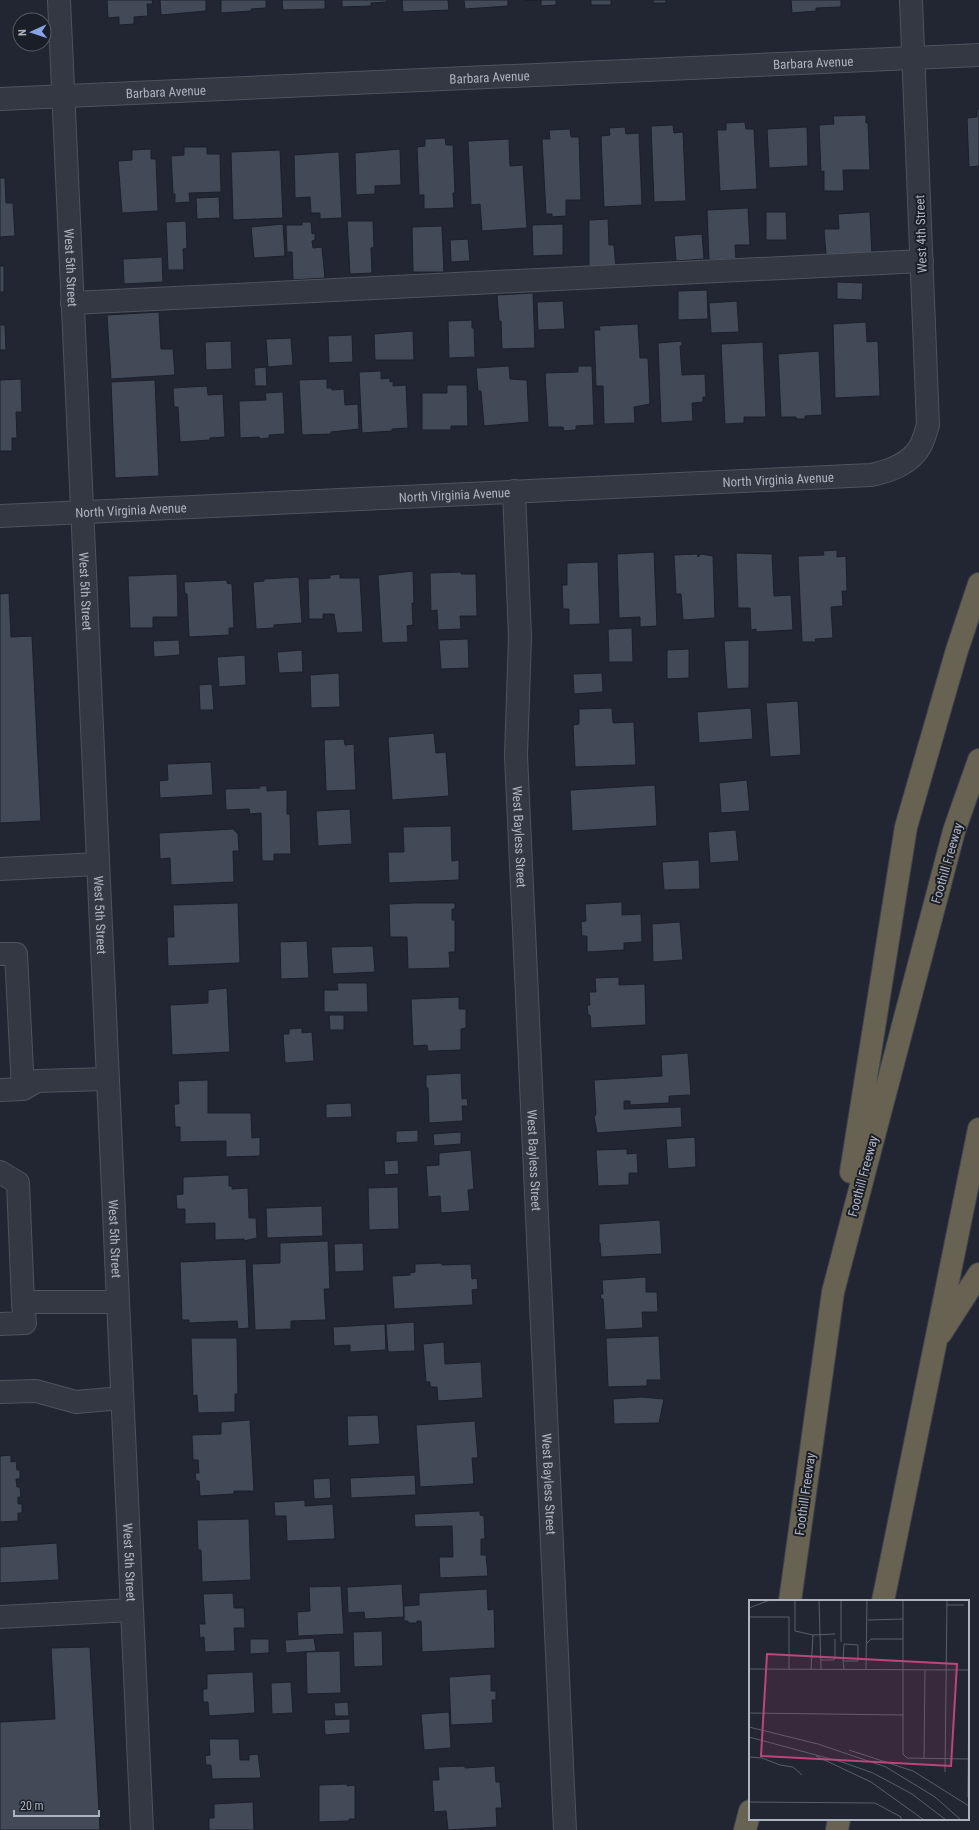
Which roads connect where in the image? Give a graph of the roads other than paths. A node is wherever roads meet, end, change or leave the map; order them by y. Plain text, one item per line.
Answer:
1 (59, 0) edge
2 (911, 0) edge
3 (979, 55) edge
4 (914, 58) junction
5 (64, 96) junction
6 (0, 99) edge
7 (922, 261) junction
8 (72, 303) junction
9 (906, 462) joint
10 (514, 491) junction
11 (81, 512) junction
12 (0, 516) edge
13 (979, 584) edge
14 (979, 760) edge
15 (97, 864) junction
16 (0, 869) edge
17 (0, 954) edge
18 (107, 1079) junction
19 (23, 1089) junction
20 (0, 1090) edge
21 (979, 1128) edge
22 (0, 1172) edge
23 (979, 1274) edge
24 (833, 1292) junction
25 (24, 1302) junction
26 (117, 1302) junction
27 (0, 1324) edge
28 (934, 1344) junction
29 (0, 1392) edge
30 (122, 1398) junction
31 (790, 1600) edge
32 (882, 1600) edge
33 (131, 1610) junction
34 (0, 1617) edge
35 (749, 1815) edge
36 (839, 1820) edge
37 (142, 1830) edge
38 (565, 1830) edge
39 (745, 1830) edge
40 (837, 1830) edge

1 - 5 street, West 5th Street
2 - 4 street, West 4th Street
3 - 4 street, Barbara Avenue
4 - 5 street, Barbara Avenue
4 - 7 street, West 4th Street
5 - 6 street, Barbara Avenue
5 - 8 street, West 5th Street
7 - 8 street
7 - 9 street, West 4th Street
8 - 11 street, West 5th Street
9 - 10 street, North Virginia Avenue
10 - 11 street, North Virginia Avenue
10 - 38 street, West Bayless Street
11 - 12 street, North Virginia Avenue
11 - 15 street, West 5th Street
13 - 24 highway
14 - 24 highway, Foothill Freeway
15 - 16 street
15 - 18 street, West 5th Street
17 - 19 street
18 - 19 street
18 - 26 street, West 5th Street
19 - 20 street
21 - 28 highway
22 - 25 street
23 - 28 highway
24 - 31 highway, Foothill Freeway
25 - 26 street
25 - 27 street
26 - 30 street, West 5th Street
28 - 32 highway
29 - 30 street
30 - 33 street, West 5th Street
33 - 34 street
33 - 37 street, West 5th Street
35 - 39 highway
36 - 40 highway

